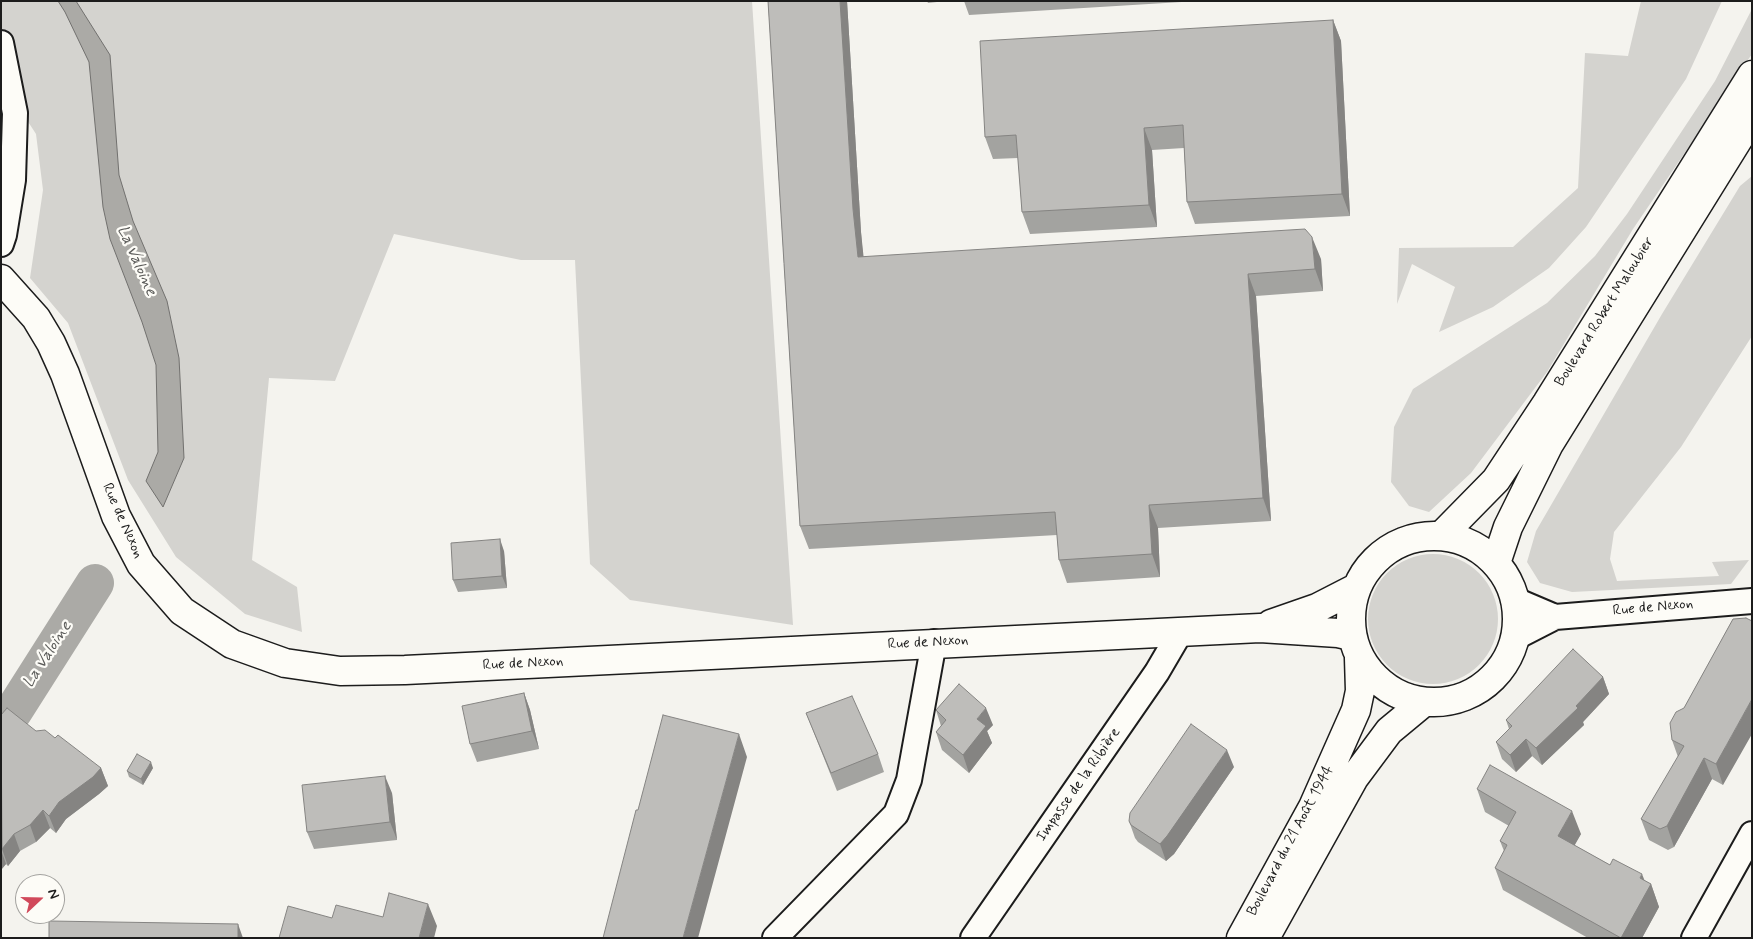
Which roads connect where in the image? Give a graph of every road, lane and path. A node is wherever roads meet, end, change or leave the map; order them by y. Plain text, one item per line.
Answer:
1 (1, 43) edge
2 (1752, 76) edge
3 (1752, 117) edge
4 (8, 142) edge
5 (1, 244) edge
6 (1, 279) edge
7 (1442, 536) junction
8 (1496, 563) junction
9 (1356, 588) junction
10 (1515, 600) junction
11 (1752, 600) edge
12 (1555, 617) junction
13 (1260, 628) junction
14 (1181, 631) junction
15 (1516, 637) junction
16 (934, 642) junction
17 (1356, 647) junction
18 (1424, 702) junction
19 (1752, 834) edge
20 (775, 938) edge
21 (973, 938) edge
22 (1241, 938) edge
23 (1266, 938) edge
24 (1694, 938) edge

1 - 4 street
2 - 7 main road, Boulevard Robert Maloubier
3 - 8 main road, Boulevard Robert Maloubier
4 - 5 street
6 - 16 main road, Rue de Nexon
7 - 8 main road
7 - 9 main road
8 - 10 main road
9 - 13 main road, Rue de Nexon
9 - 17 main road
10 - 12 street, Rue de Nexon
10 - 15 main road
11 - 12 street, Rue de Nexon
12 - 15 street, Rue de Nexon
13 - 14 main road, Rue de Nexon
13 - 17 main road, Rue de Nexon
14 - 16 main road, Rue de Nexon
14 - 21 street, Impasse de la Ribière
15 - 18 main road
16 - 20 street
17 - 18 main road
17 - 22 main road, Boulevard du 21 Août 1944
18 - 23 main road, Boulevard du 21 Août 1944
19 - 24 street

